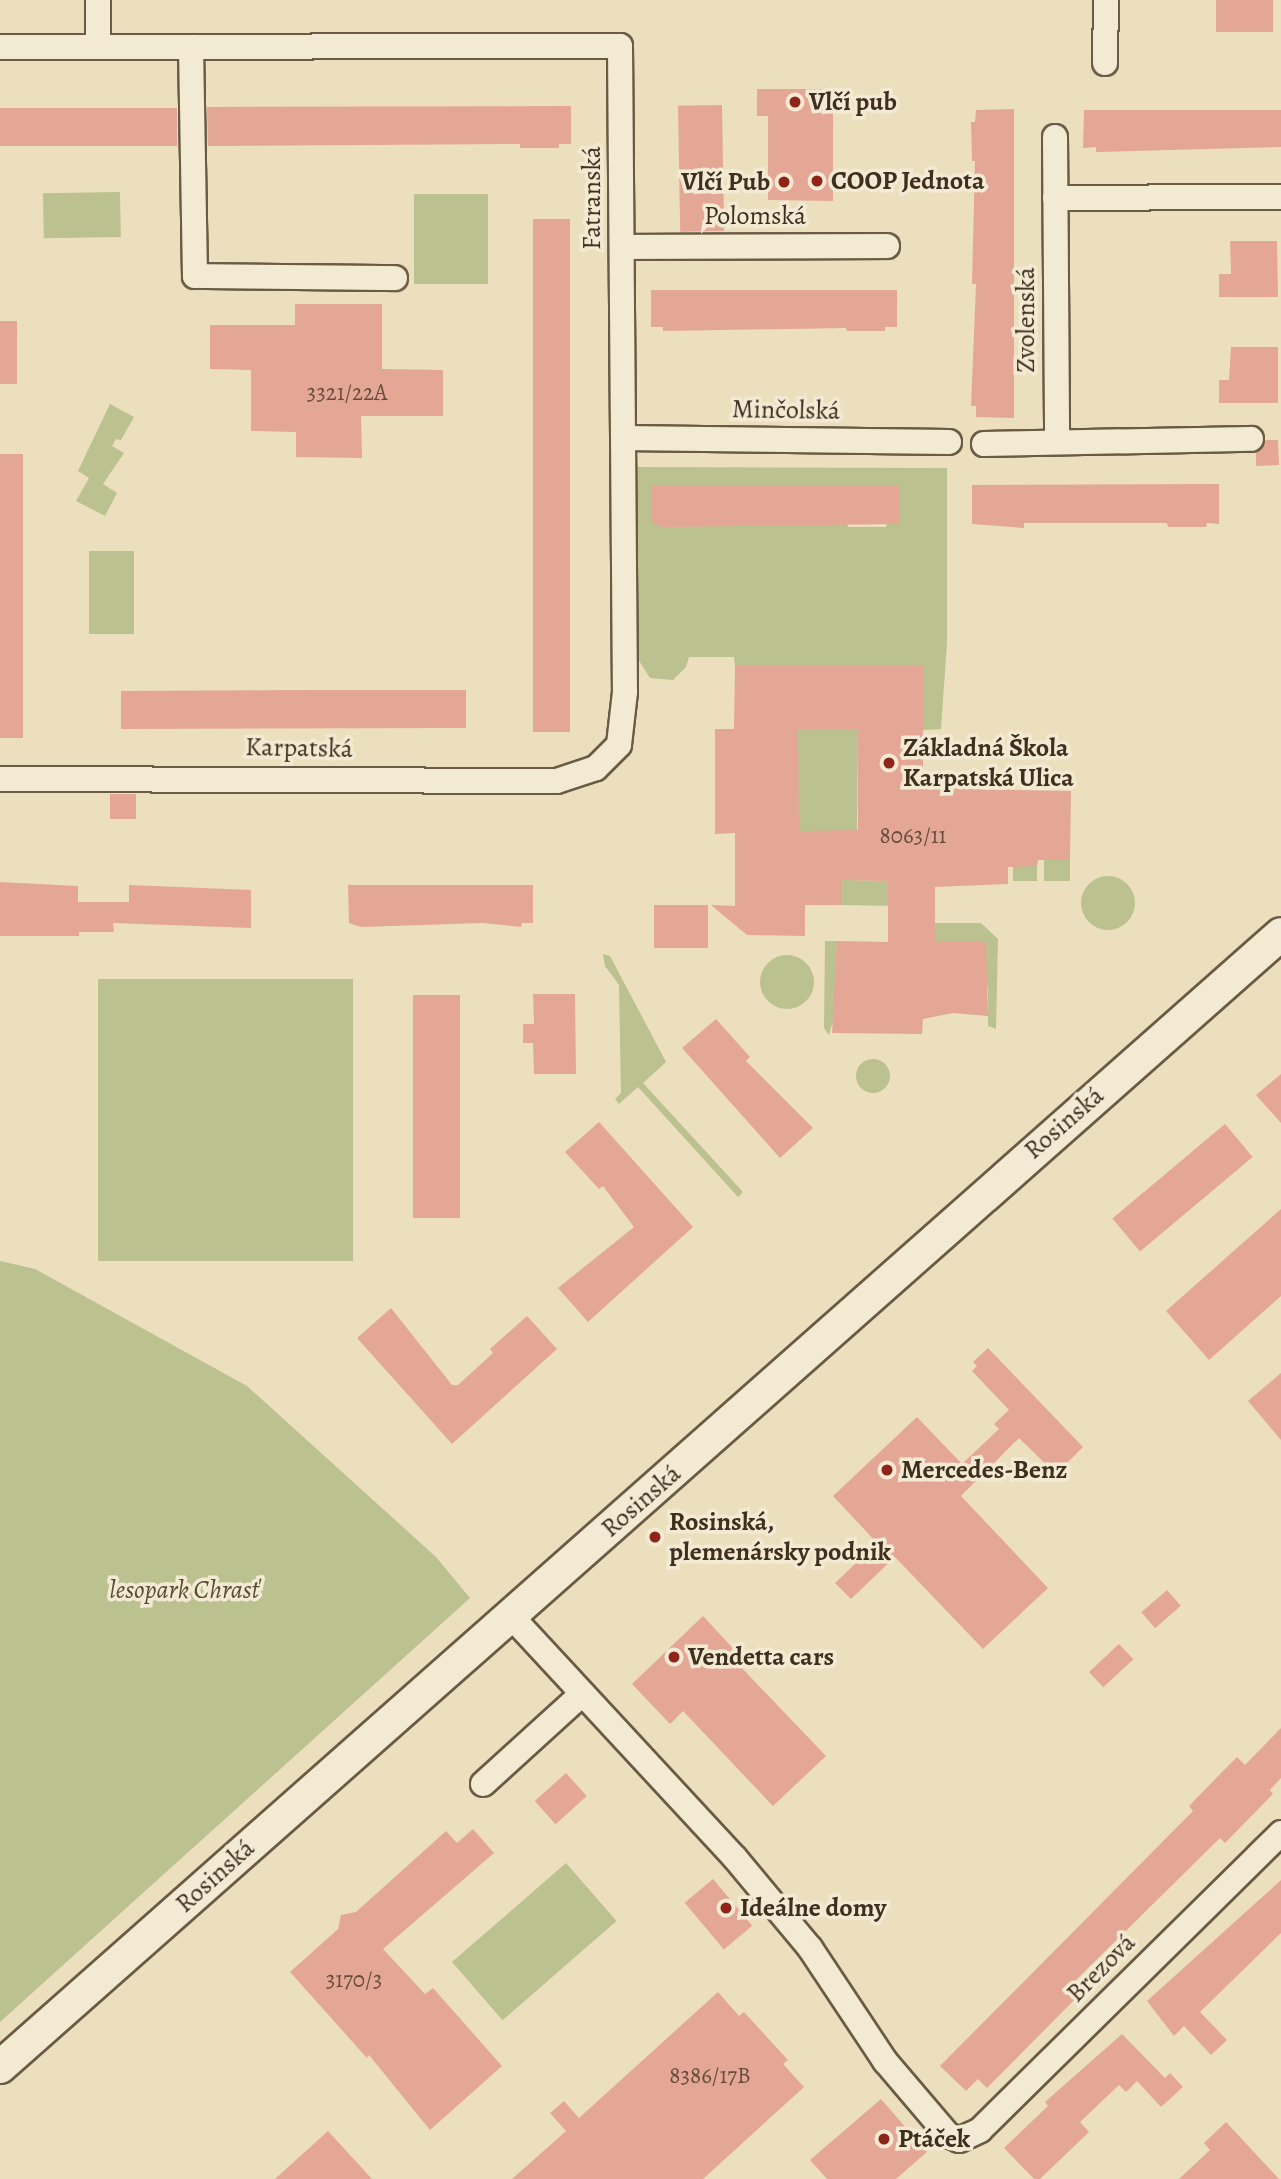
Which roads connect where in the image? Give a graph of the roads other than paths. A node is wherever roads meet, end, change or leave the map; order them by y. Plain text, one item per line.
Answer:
1 (98, 0) edge
2 (1106, 0) edge
3 (0, 47) edge
4 (97, 47) junction
5 (191, 47) junction
6 (1105, 63) dead end
7 (1055, 137) dead end
8 (1281, 197) edge
9 (1055, 198) junction
10 (887, 246) dead end
11 (622, 247) junction
12 (394, 278) dead end
13 (623, 438) junction
14 (1251, 439) dead end
15 (949, 442) dead end
16 (1057, 442) junction
17 (984, 444) dead end
18 (596, 768) joint
19 (0, 779) edge
20 (1281, 934) edge
21 (510, 1615) junction
22 (582, 1693) junction
23 (483, 1784) dead end
24 (1281, 1833) edge
25 (0, 2067) edge

1 - 4 street
2 - 6 street
3 - 4 street, Fatranská
4 - 5 street, Fatranská
5 - 11 street, Fatranská
5 - 12 street
7 - 9 street, Zvolenská
8 - 9 street
9 - 16 street, Zvolenská
10 - 11 street, Polomská
11 - 13 street, Fatranská
13 - 15 street, Minčolská
13 - 18 street, Fatranská
14 - 16 street
16 - 17 street
18 - 19 street, Karpatská
20 - 21 street, Rosinská
21 - 22 street
21 - 25 street, Rosinská
22 - 23 street
22 - 24 street, Brezová

